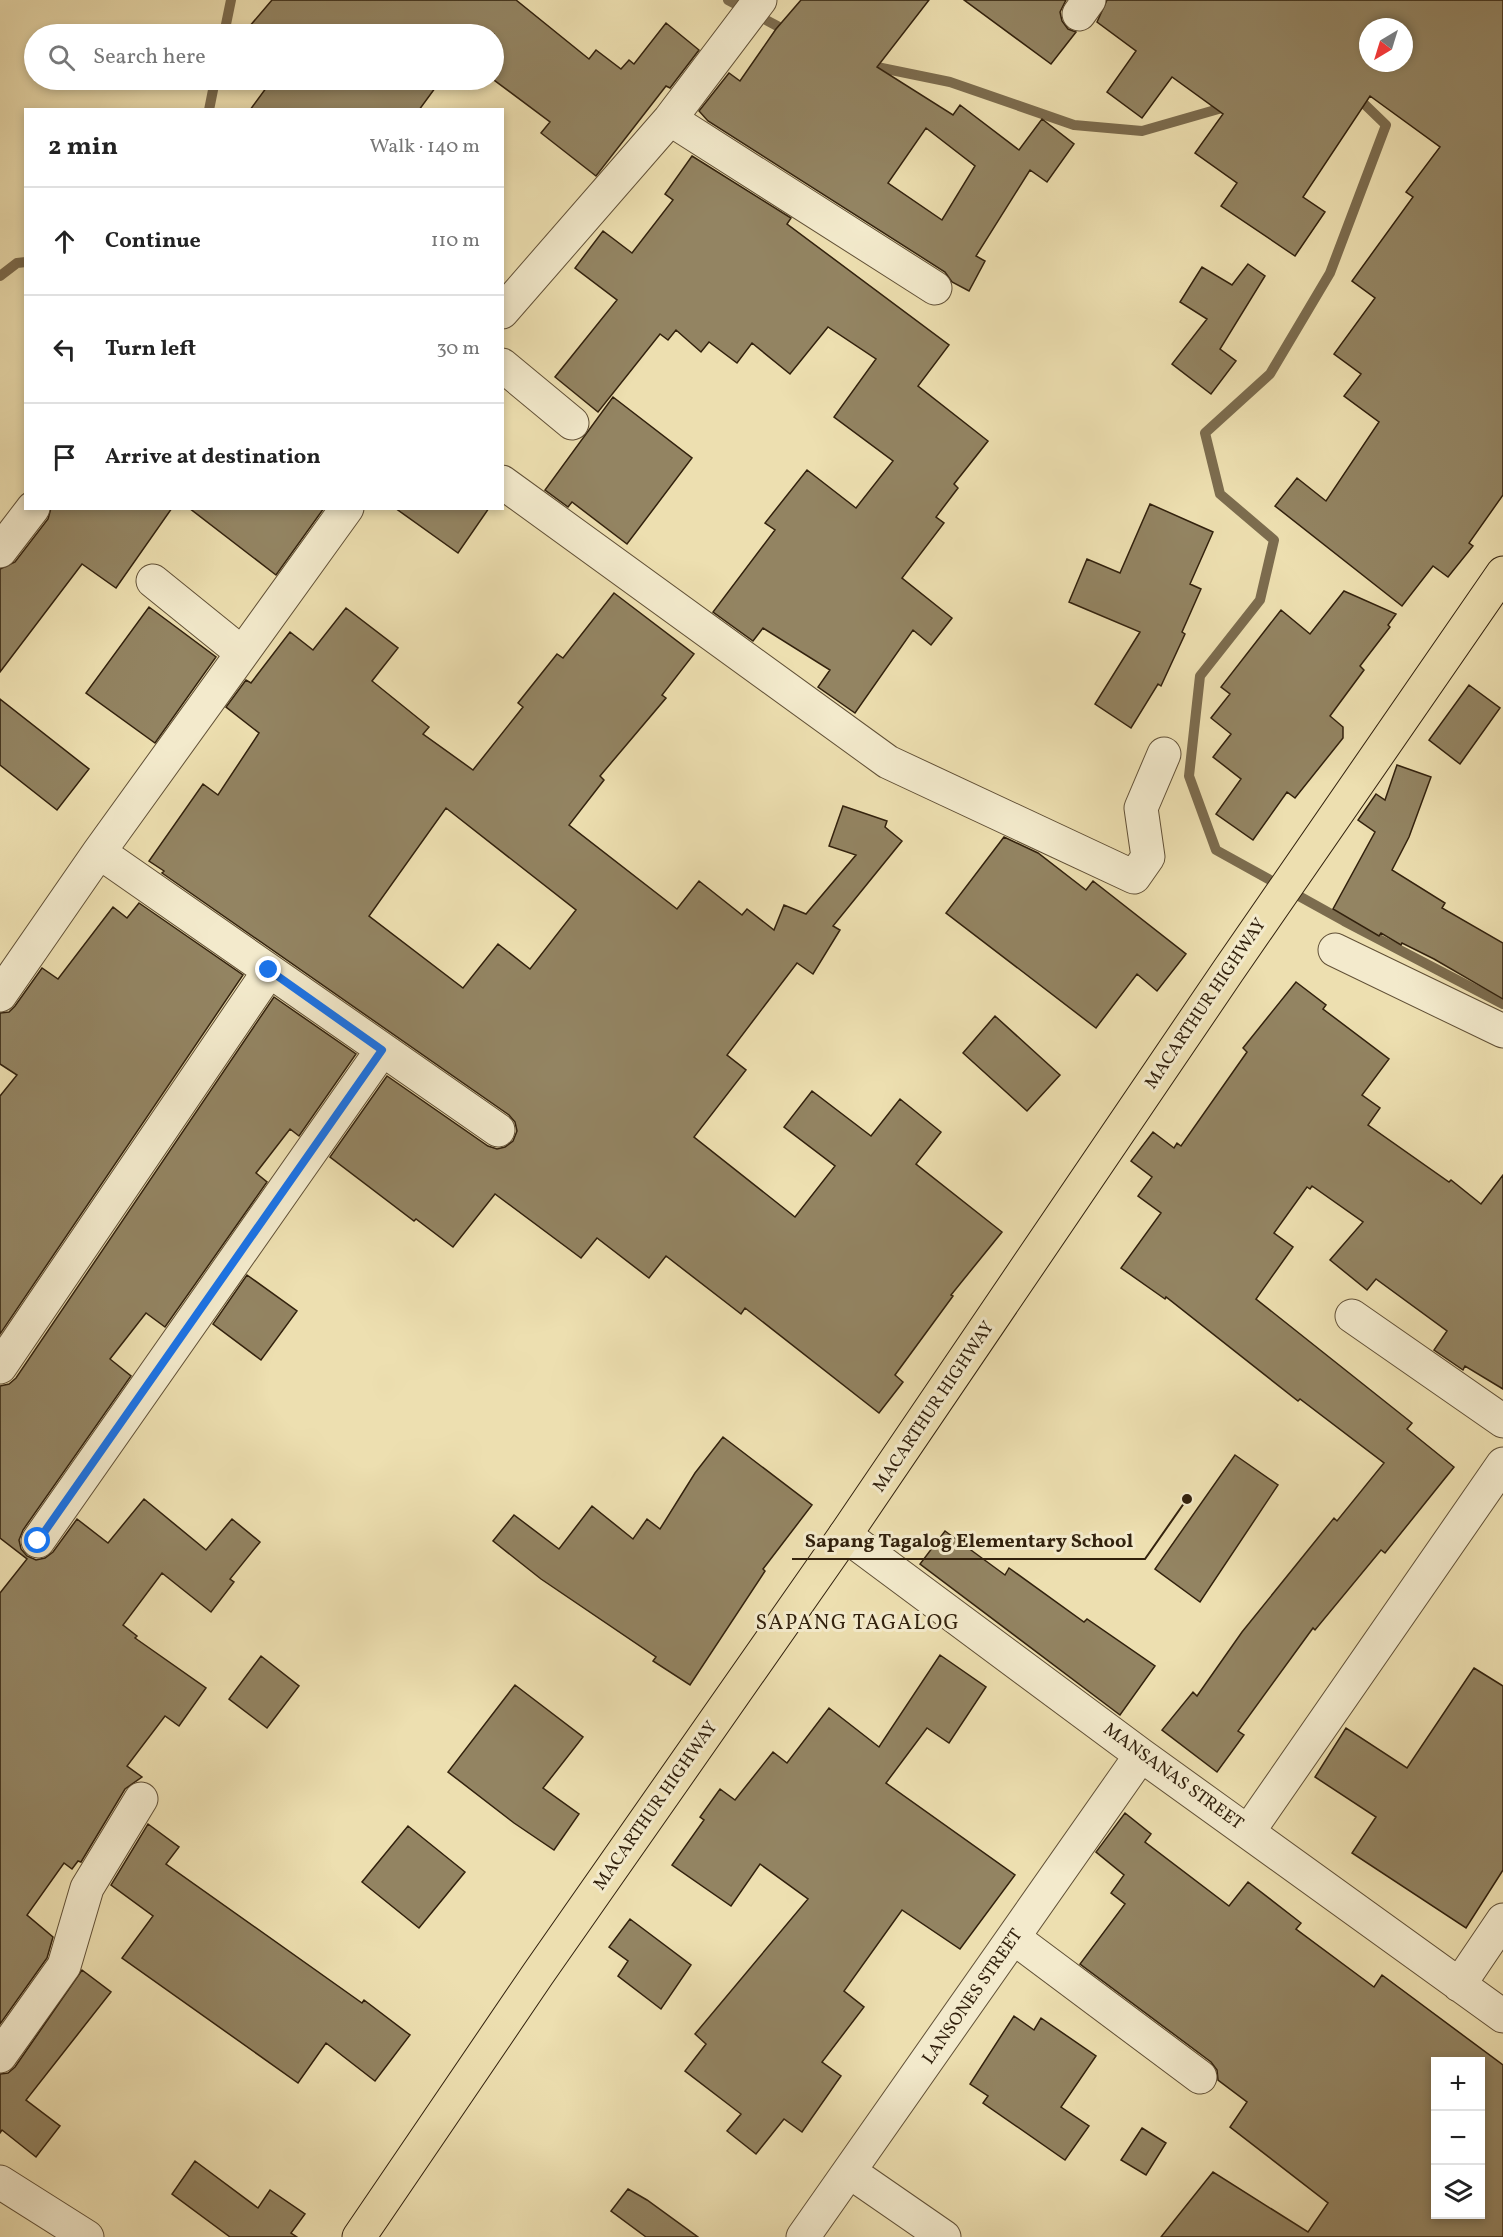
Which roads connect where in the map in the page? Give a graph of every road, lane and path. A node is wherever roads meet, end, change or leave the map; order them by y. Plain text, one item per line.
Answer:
1 (760, 0) edge
2 (670, 119) junction
3 (935, 288) dead end
4 (504, 310) edge
5 (504, 367) edge
6 (572, 423) dead end
7 (504, 483) edge
8 (31, 510) edge
9 (346, 510) edge
10 (0, 551) edge
11 (1503, 573) edge
12 (153, 580) dead end
13 (242, 652) junction
14 (1164, 754) dead end
15 (99, 852) junction
16 (1335, 950) dead end
17 (269, 970) junction
18 (0, 995) edge
19 (1503, 1031) edge
20 (382, 1050) junction
21 (498, 1130) dead end
22 (1352, 1316) dead end
23 (0, 1367) edge
24 (1503, 1421) edge
25 (1503, 1464) edge
26 (845, 1535) junction
27 (38, 1541) dead end
28 (1141, 1755) junction
29 (141, 1799) dead end
30 (1248, 1832) junction
31 (1503, 1920) edge
32 (1014, 1938) junction
33 (1459, 1985) junction
34 (1503, 2016) edge
35 (0, 2056) edge
36 (1200, 2077) dead end
37 (850, 2172) junction
38 (0, 2182) edge
39 (87, 2237) edge
40 (359, 2237) edge
41 (803, 2237) edge
42 (944, 2237) edge

1 - 2 street
2 - 3 street
2 - 4 street
5 - 6 street
7 - 14 street
8 - 10 street
9 - 13 street
11 - 26 highway, MACARTHUR HIGHWAY
12 - 13 street
13 - 15 street
15 - 17 street
15 - 18 street
16 - 19 street
17 - 20 street
17 - 23 street
20 - 21 street
20 - 27 street
22 - 24 street
25 - 30 street
26 - 28 street, MANSANAS STREET
26 - 40 highway, MACARTHUR HIGHWAY
28 - 30 street, MANSANAS STREET
28 - 32 street, LANSONES STREET
29 - 35 street
30 - 33 street, MANSANAS STREET
31 - 33 street
32 - 36 street
32 - 37 street, LANSONES STREET
33 - 34 street, MANSANAS STREET
37 - 41 street, LANSONES STREET
37 - 42 street
38 - 39 street

